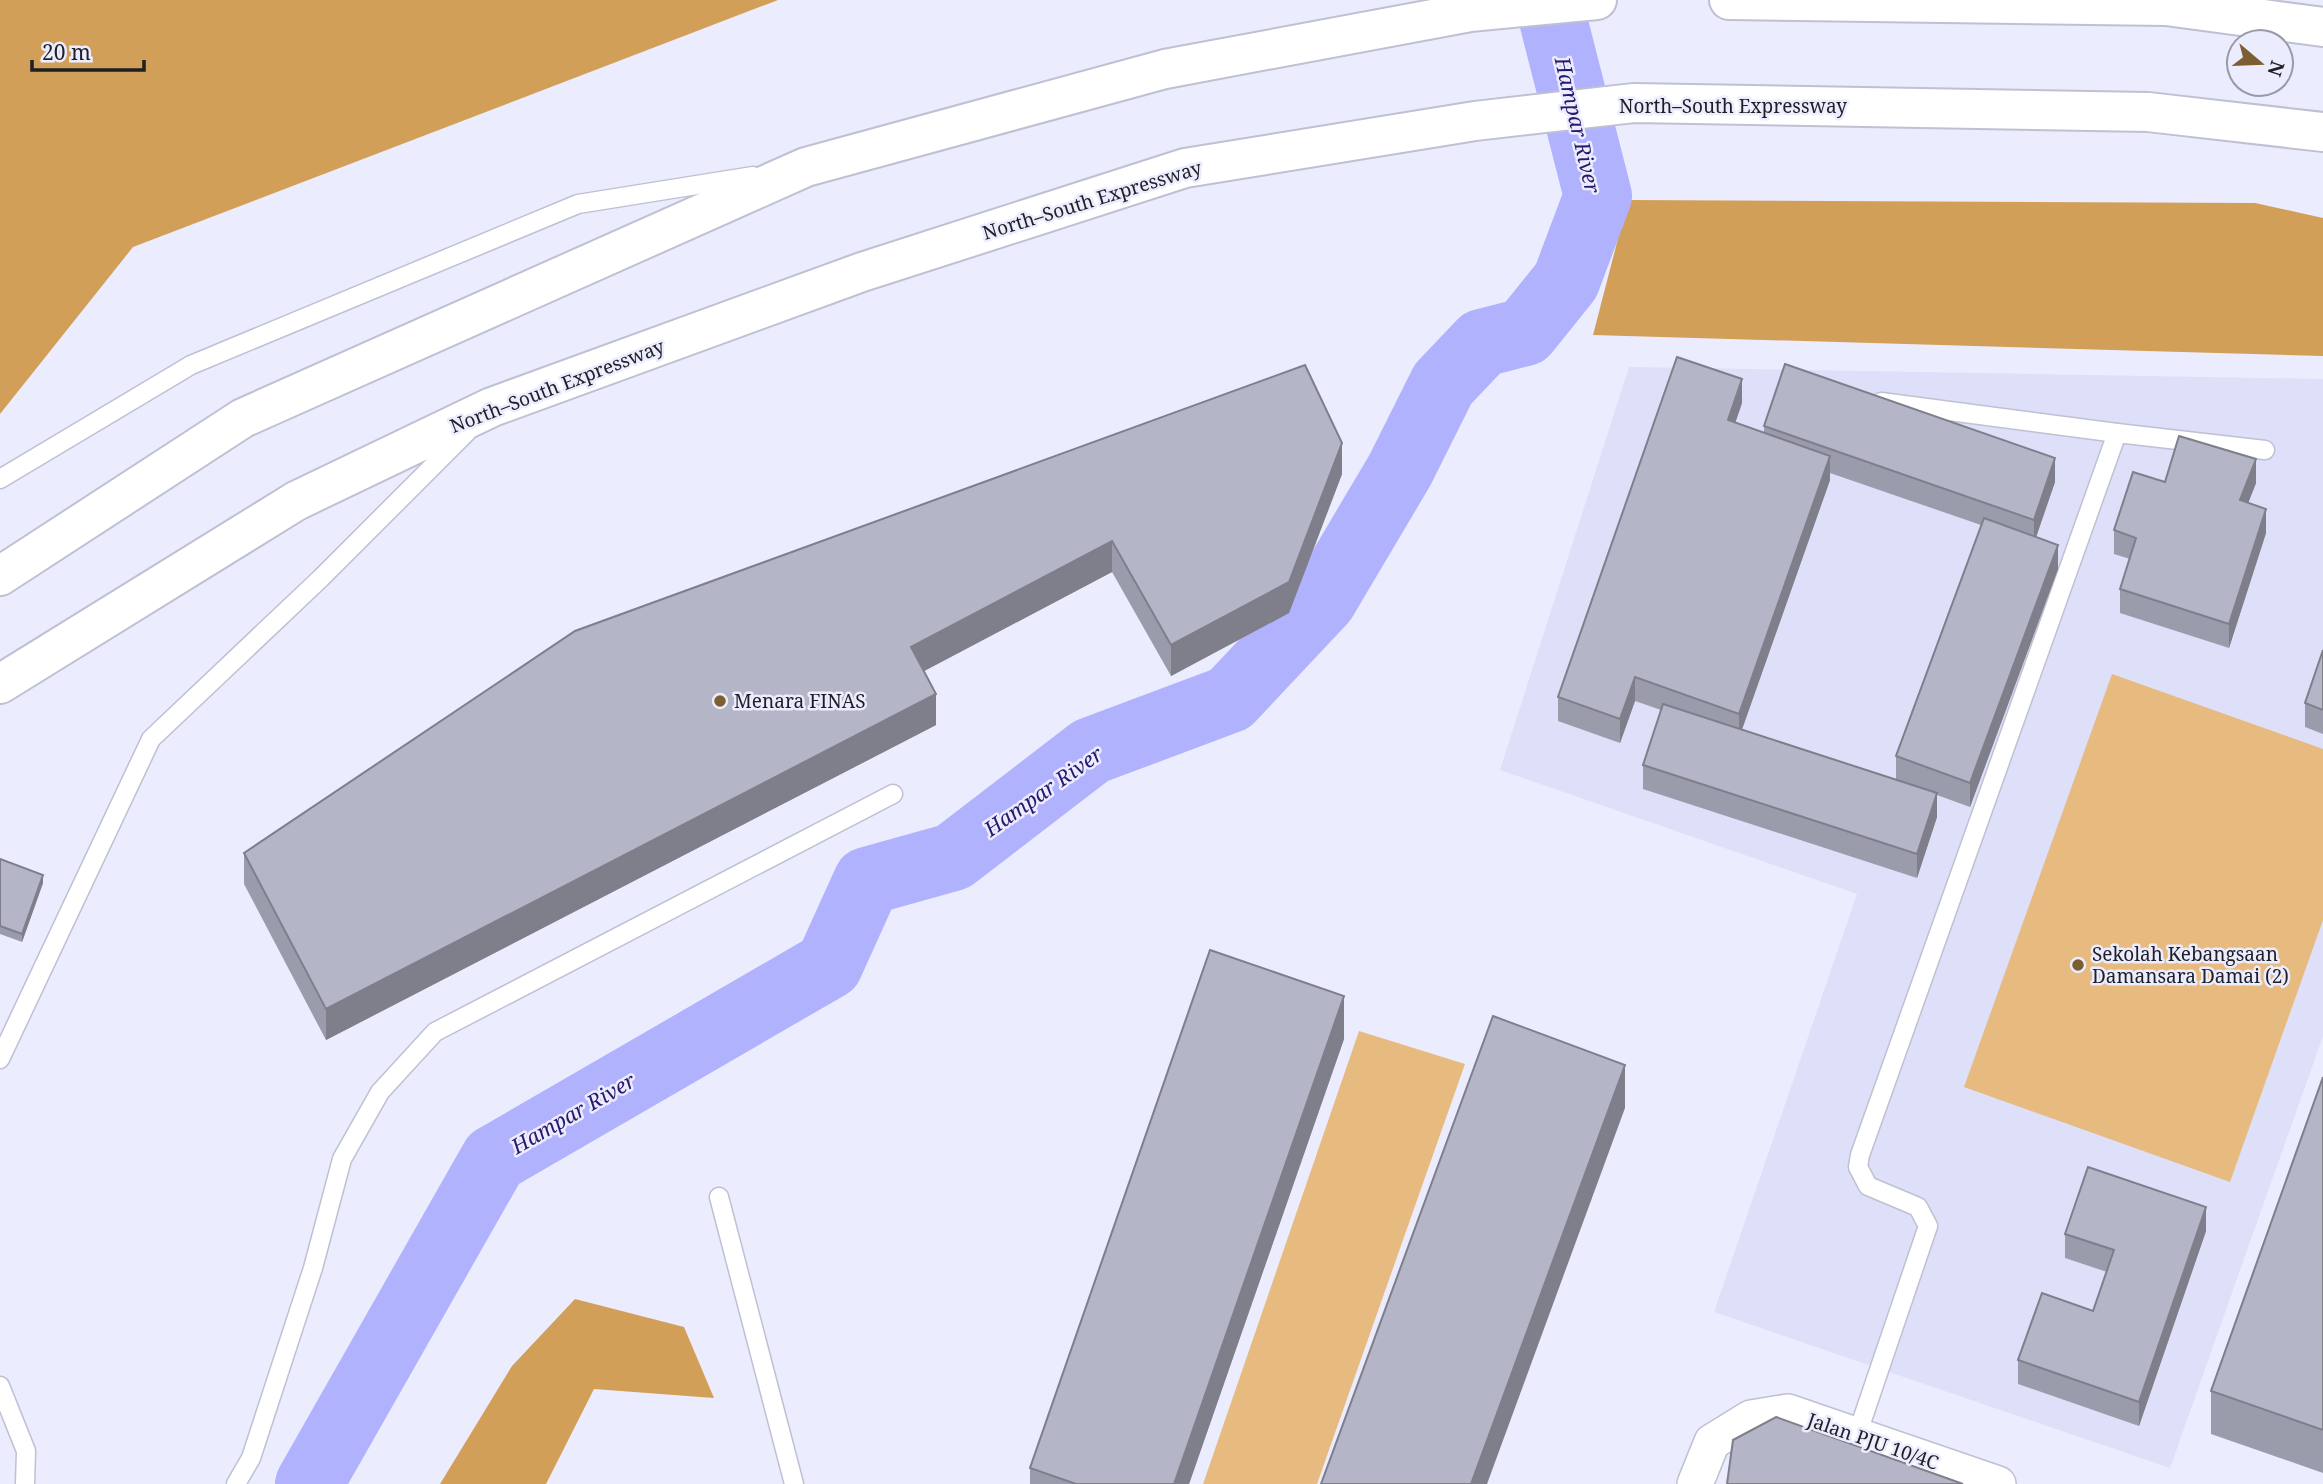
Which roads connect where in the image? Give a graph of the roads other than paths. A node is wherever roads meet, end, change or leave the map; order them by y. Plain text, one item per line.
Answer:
1 (1597, 0) edge
2 (1729, 0) edge
3 (2323, 27) edge
4 (2323, 132) edge
5 (806, 167) junction
6 (1870, 401) edge
7 (492, 407) junction
8 (2117, 433) junction
9 (2265, 450) dead end
10 (0, 479) edge
11 (0, 576) edge
12 (0, 684) edge
13 (893, 794) dead end
14 (0, 1059) edge
15 (719, 1197) dead end
16 (0, 1387) edge
17 (1857, 1435) junction
18 (25, 1484) edge
19 (236, 1484) edge
20 (794, 1484) edge
21 (1695, 1484) edge
22 (1998, 1484) edge

1 - 5 highway
2 - 3 highway
4 - 7 highway, North–South Expressway
5 - 10 lane
5 - 11 highway
6 - 8 lane
7 - 12 highway, North–South Expressway
7 - 14 lane
8 - 9 lane
8 - 17 lane
13 - 19 lane
15 - 20 lane
16 - 18 lane
17 - 21 street, Jalan PJU 10/4C
17 - 22 street, Jalan PJU 10/4C

